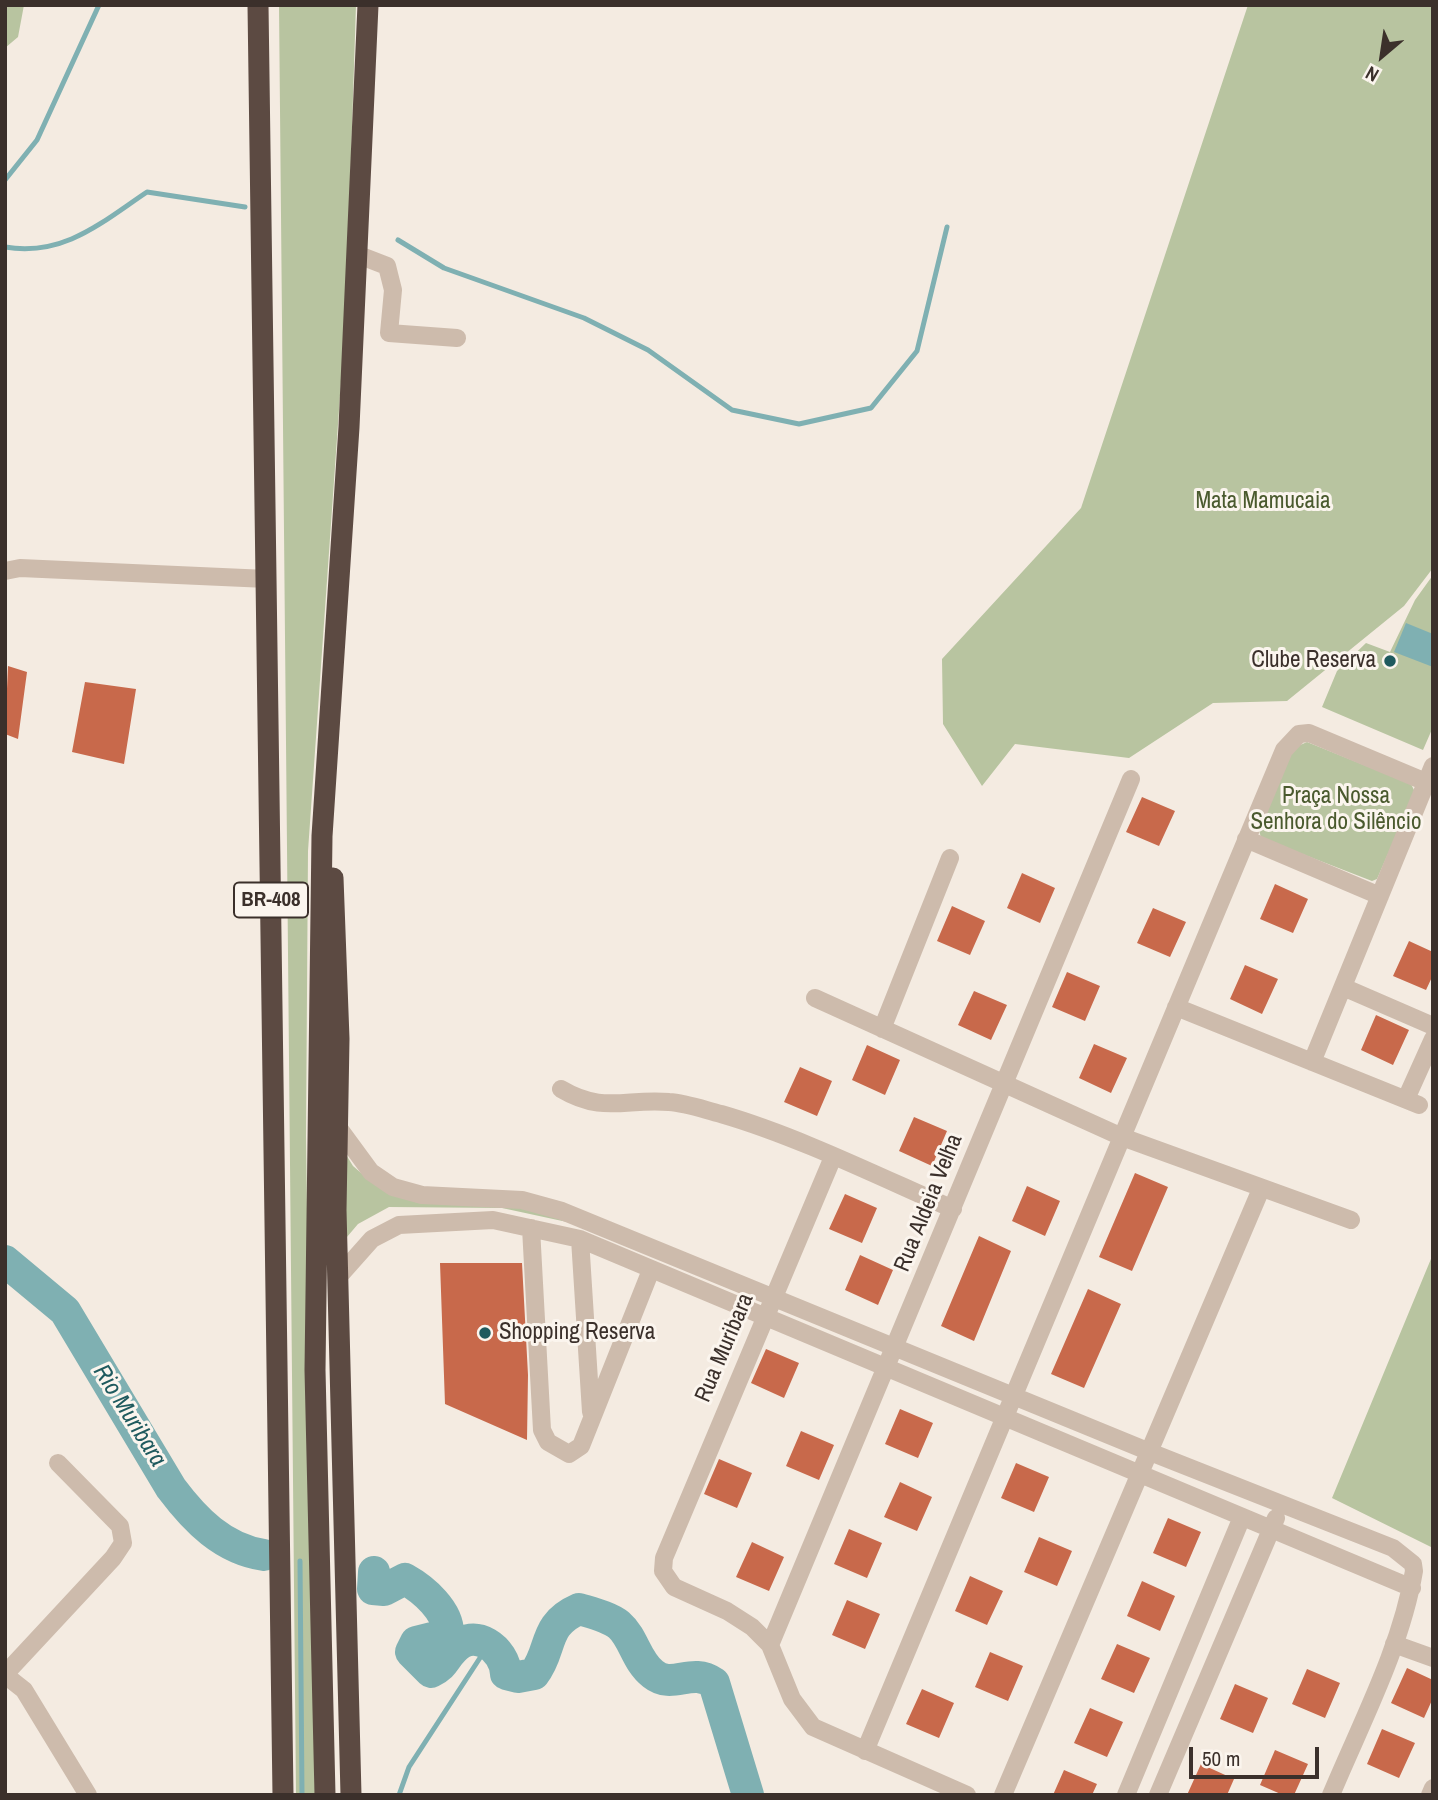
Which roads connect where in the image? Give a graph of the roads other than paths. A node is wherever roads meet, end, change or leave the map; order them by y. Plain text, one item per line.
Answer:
1 (258, 5) edge
2 (368, 5) edge
3 (356, 254) junction
4 (457, 338) dead end
5 (5, 571) edge
6 (267, 579) junction
7 (1429, 774) edge
8 (1131, 779) dead end
9 (322, 836) junction
10 (1246, 839) junction
11 (950, 859) dead end
12 (1380, 897) junction
13 (1343, 987) junction
14 (815, 998) dead end
15 (1176, 1007) junction
16 (1433, 1026) edge
17 (882, 1029) junction
18 (1433, 1040) edge
19 (1312, 1062) junction
20 (1003, 1084) junction
21 (561, 1089) dead end
22 (338, 1127) junction
23 (1122, 1136) junction
24 (833, 1157) junction
25 (1261, 1189) junction
26 (953, 1209) junction
27 (1351, 1220) dead end
28 (531, 1228) junction
29 (632, 1238) junction
30 (580, 1239) junction
31 (626, 1259) junction
32 (651, 1270) junction
33 (340, 1275) junction
34 (772, 1298) junction
35 (764, 1318) junction
36 (896, 1349) junction
37 (887, 1369) junction
38 (1013, 1396) junction
39 (1005, 1418) junction
40 (591, 1419) junction
41 (1150, 1452) junction
42 (58, 1462) dead end
43 (1139, 1476) junction
44 (1282, 1504) junction
45 (1242, 1517) junction
46 (1272, 1529) junction
47 (1412, 1588) junction
48 (1394, 1644) junction
49 (770, 1645) junction
50 (1433, 1658) edge
51 (5, 1675) edge
52 (865, 1751) junction
53 (1433, 1788) edge
54 (88, 1795) edge
55 (283, 1795) edge
56 (325, 1795) edge
57 (351, 1795) edge
58 (967, 1795) edge
59 (1003, 1795) edge
60 (1126, 1795) edge
61 (1158, 1795) edge
62 (1331, 1795) edge
63 (1430, 1795) edge

1 - 6 highway, BR-408
2 - 3 highway, BR-408
3 - 4 street
3 - 9 highway, BR-408
5 - 6 street
6 - 55 highway, BR-408
7 - 10 street
7 - 12 street
8 - 20 street, Rua Aldeia Velha
9 - 22 highway
9 - 56 highway, BR-408
10 - 12 street
10 - 15 street
11 - 17 street
12 - 13 street
13 - 16 street
13 - 19 street
14 - 17 street
15 - 19 street
15 - 23 street
17 - 20 street
18 - 19 street
20 - 23 street
20 - 26 street, Rua Aldeia Velha
21 - 24 street
22 - 29 street
22 - 33 highway
23 - 25 street
23 - 38 street
24 - 26 street
24 - 34 street, Rua Muribara
25 - 27 street
25 - 41 street
26 - 36 street, Rua Aldeia Velha
28 - 30 street
28 - 33 street
28 - 40 street
29 - 31 street
29 - 34 street
30 - 31 street
30 - 40 street
31 - 32 street
32 - 35 street
32 - 40 street
33 - 57 highway
34 - 35 street, Rua Muribara
34 - 36 street
35 - 37 street
35 - 49 street, Rua Muribara
36 - 37 street, Rua Aldeia Velha
36 - 38 street
37 - 39 street
37 - 49 street, Rua Aldeia Velha
38 - 39 street
38 - 41 street
39 - 43 street
39 - 52 street
41 - 43 street
41 - 44 street
42 - 51 street
43 - 45 street
43 - 59 street
44 - 46 street
44 - 47 street
45 - 46 street
45 - 60 street
46 - 47 street
46 - 61 street
47 - 48 street
48 - 50 street
48 - 62 street
49 - 52 street
51 - 54 street
52 - 58 street
53 - 63 street

